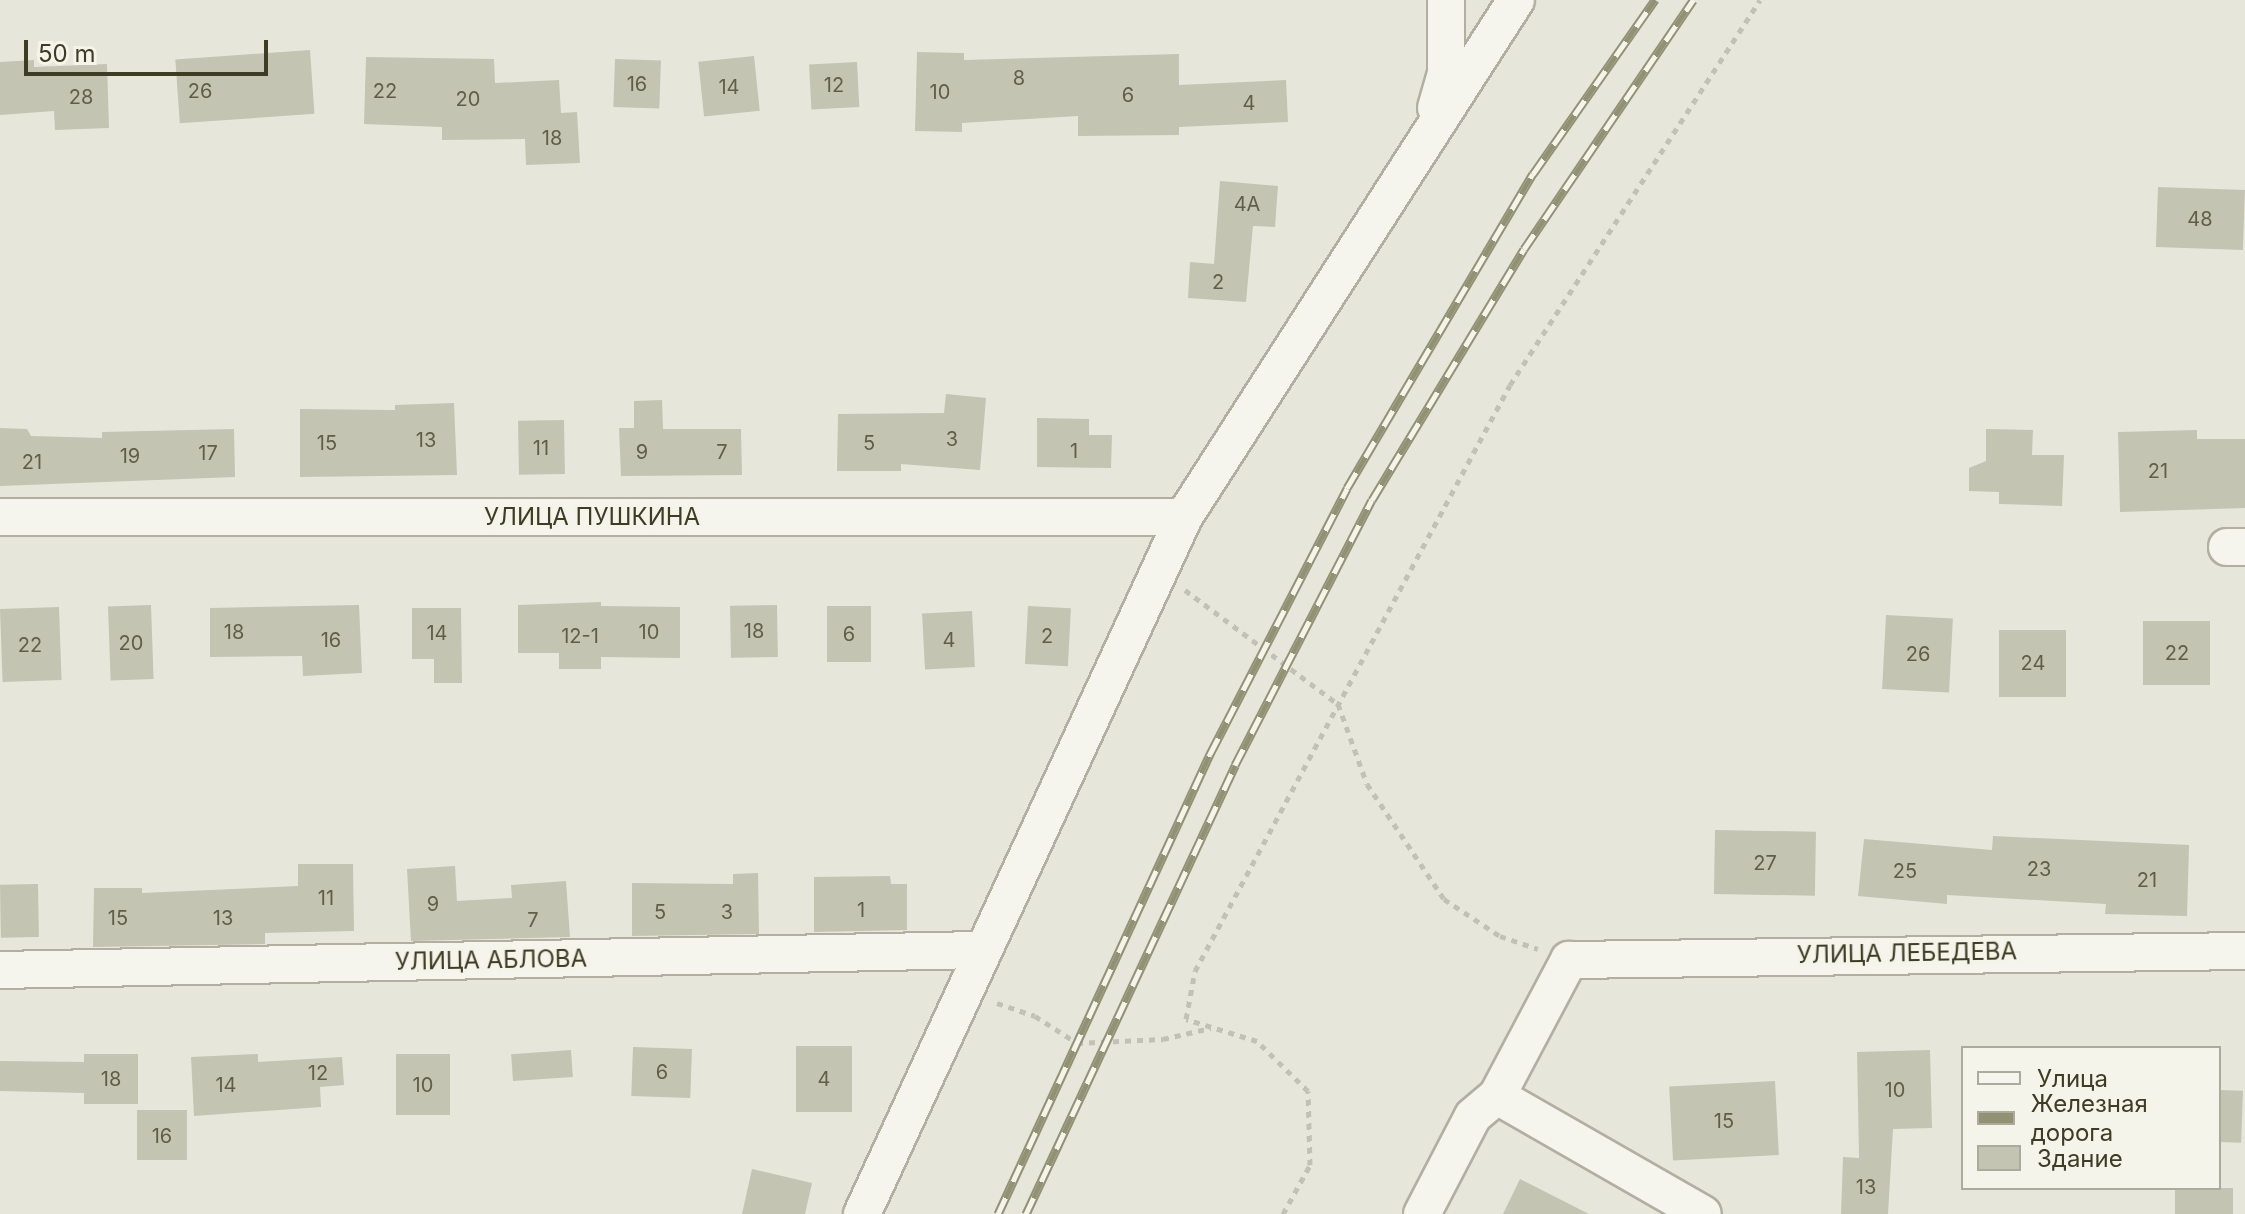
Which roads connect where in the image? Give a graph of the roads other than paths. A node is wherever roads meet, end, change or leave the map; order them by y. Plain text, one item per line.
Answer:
1 (1446, 0) edge
2 (1516, 0) edge
3 (1427, 139) junction
4 (0, 517) edge
5 (1184, 517) junction
6 (981, 950) junction
7 (2245, 951) edge
8 (0, 970) edge
9 (1497, 1096) junction
10 (862, 1214) edge
11 (1422, 1214) edge
12 (1703, 1214) edge

1 - 3 street
2 - 3 street
3 - 5 street
4 - 5 street, УЛИЦА ПУШКИНА
5 - 6 street
6 - 8 street, УЛИЦА АБЛОВА
6 - 10 street
7 - 9 street, УЛИЦА ЛЕБЕДЕВА
9 - 11 street
9 - 12 street

